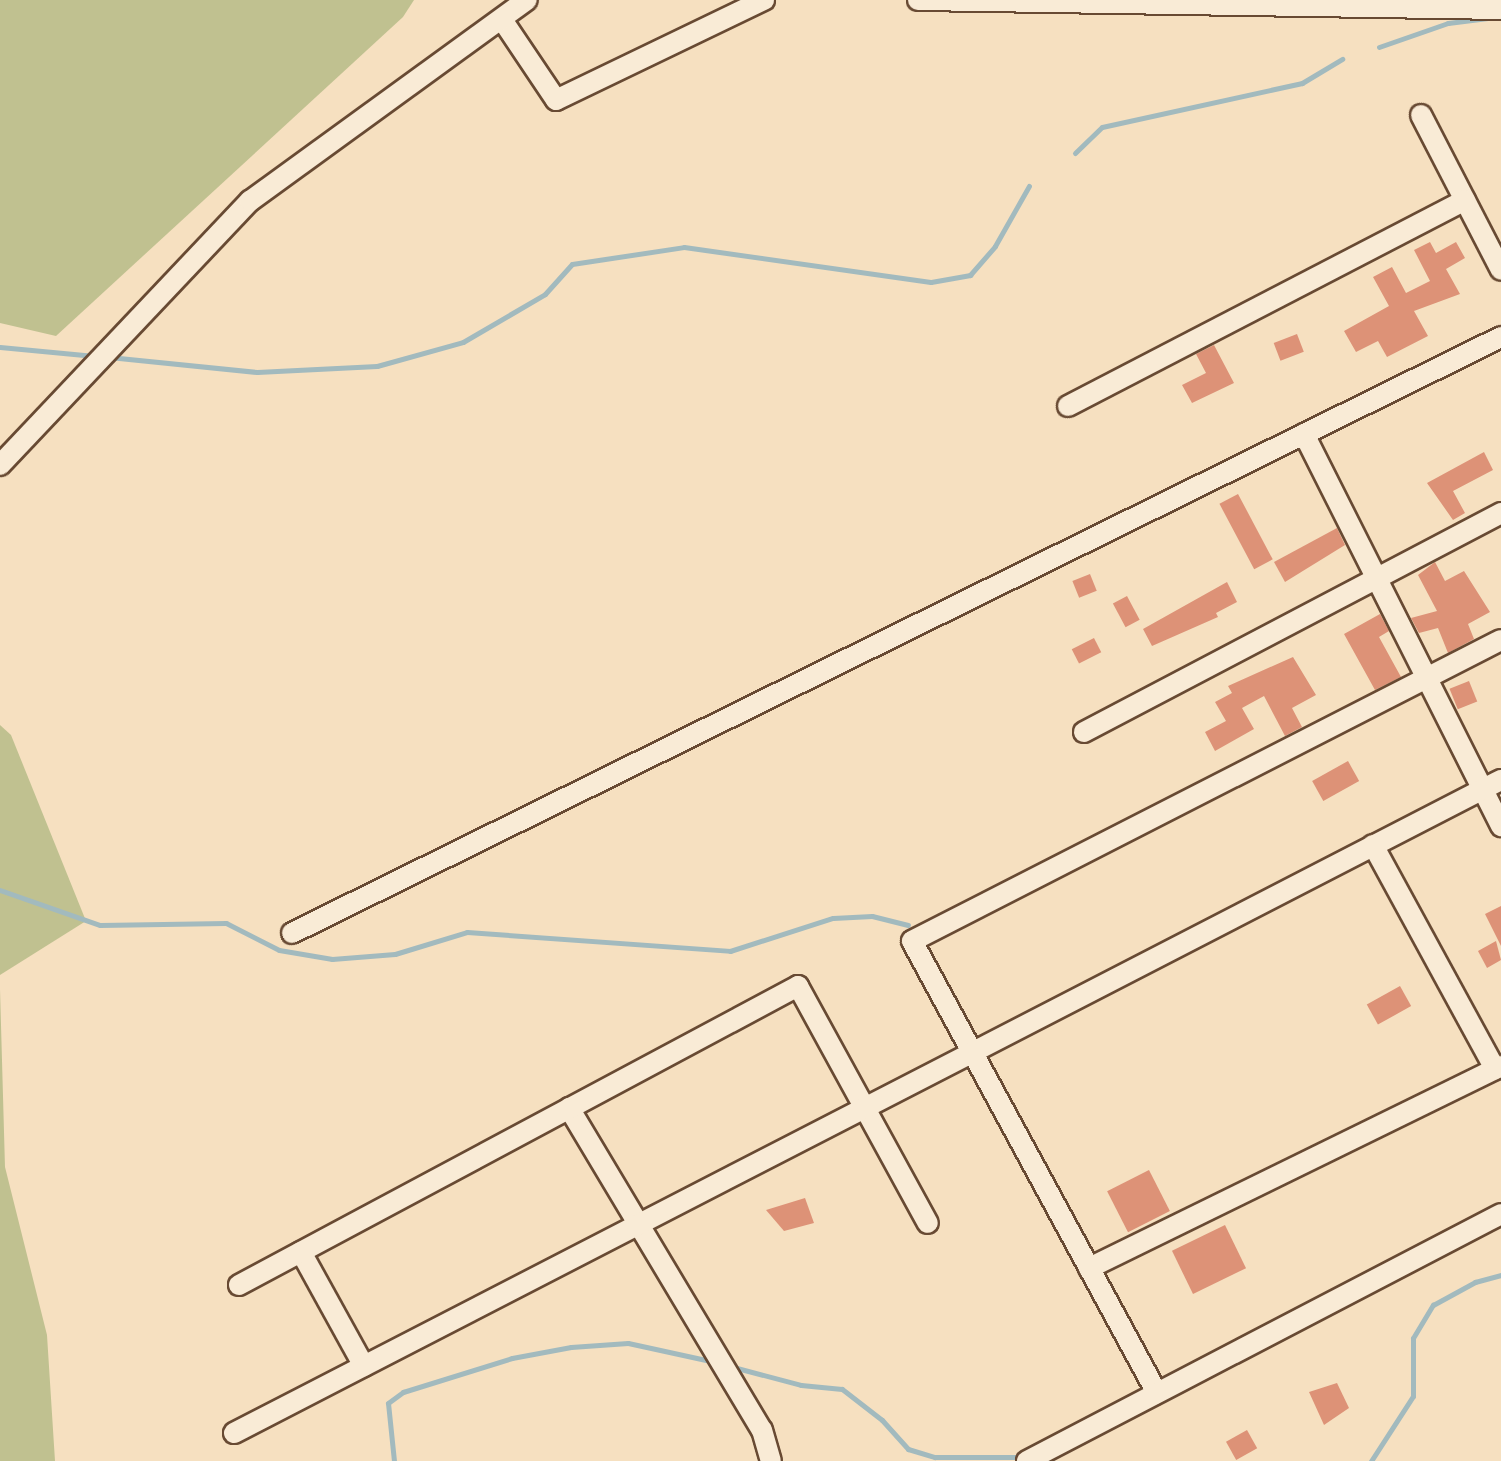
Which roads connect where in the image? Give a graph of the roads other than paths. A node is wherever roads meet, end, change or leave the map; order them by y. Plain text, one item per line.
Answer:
1 (527, 0) edge
2 (764, 0) edge
3 (918, 0) edge
4 (1007, 2) edge
5 (1303, 3) edge
6 (1501, 9) edge
7 (503, 21) junction
8 (1421, 115) dead end
9 (1465, 200) junction
10 (1501, 270) edge
11 (1501, 337) edge
12 (1068, 406) dead end
13 (1304, 434) junction
14 (0, 465) edge
15 (1501, 513) edge
16 (1376, 580) junction
17 (1501, 640) edge
18 (1424, 679) junction
19 (1084, 732) dead end
20 (1501, 780) edge
21 (1482, 789) junction
22 (1501, 826) edge
23 (1373, 845) junction
24 (292, 933) dead end
25 (972, 1052) junction
26 (1498, 1067) edge
27 (569, 1108) junction
28 (865, 1108) junction
29 (1501, 1214) edge
30 (928, 1223) dead end
31 (638, 1225) junction
32 (301, 1252) junction
33 (1089, 1268) junction
34 (239, 1285) dead end
35 (364, 1366) junction
36 (1157, 1393) junction
37 (234, 1433) dead end
38 (1032, 1460) edge
39 (771, 1461) edge

1 - 7 street
2 - 7 street
3 - 4 street
4 - 5 street
5 - 6 street
7 - 14 street
8 - 9 street
9 - 10 street
9 - 12 street
11 - 13 street
13 - 16 street
13 - 24 street
15 - 16 street
16 - 18 street
16 - 19 street
17 - 18 street
18 - 21 street
18 - 25 street
20 - 21 street
21 - 22 street
21 - 23 street
23 - 25 street
23 - 26 street
25 - 28 street
25 - 33 street
26 - 33 street
27 - 28 street
27 - 31 street
27 - 32 street
28 - 30 street
28 - 31 street
29 - 36 street
31 - 35 street
31 - 39 street
32 - 34 street
32 - 35 street
33 - 36 street
35 - 37 street
36 - 38 street

